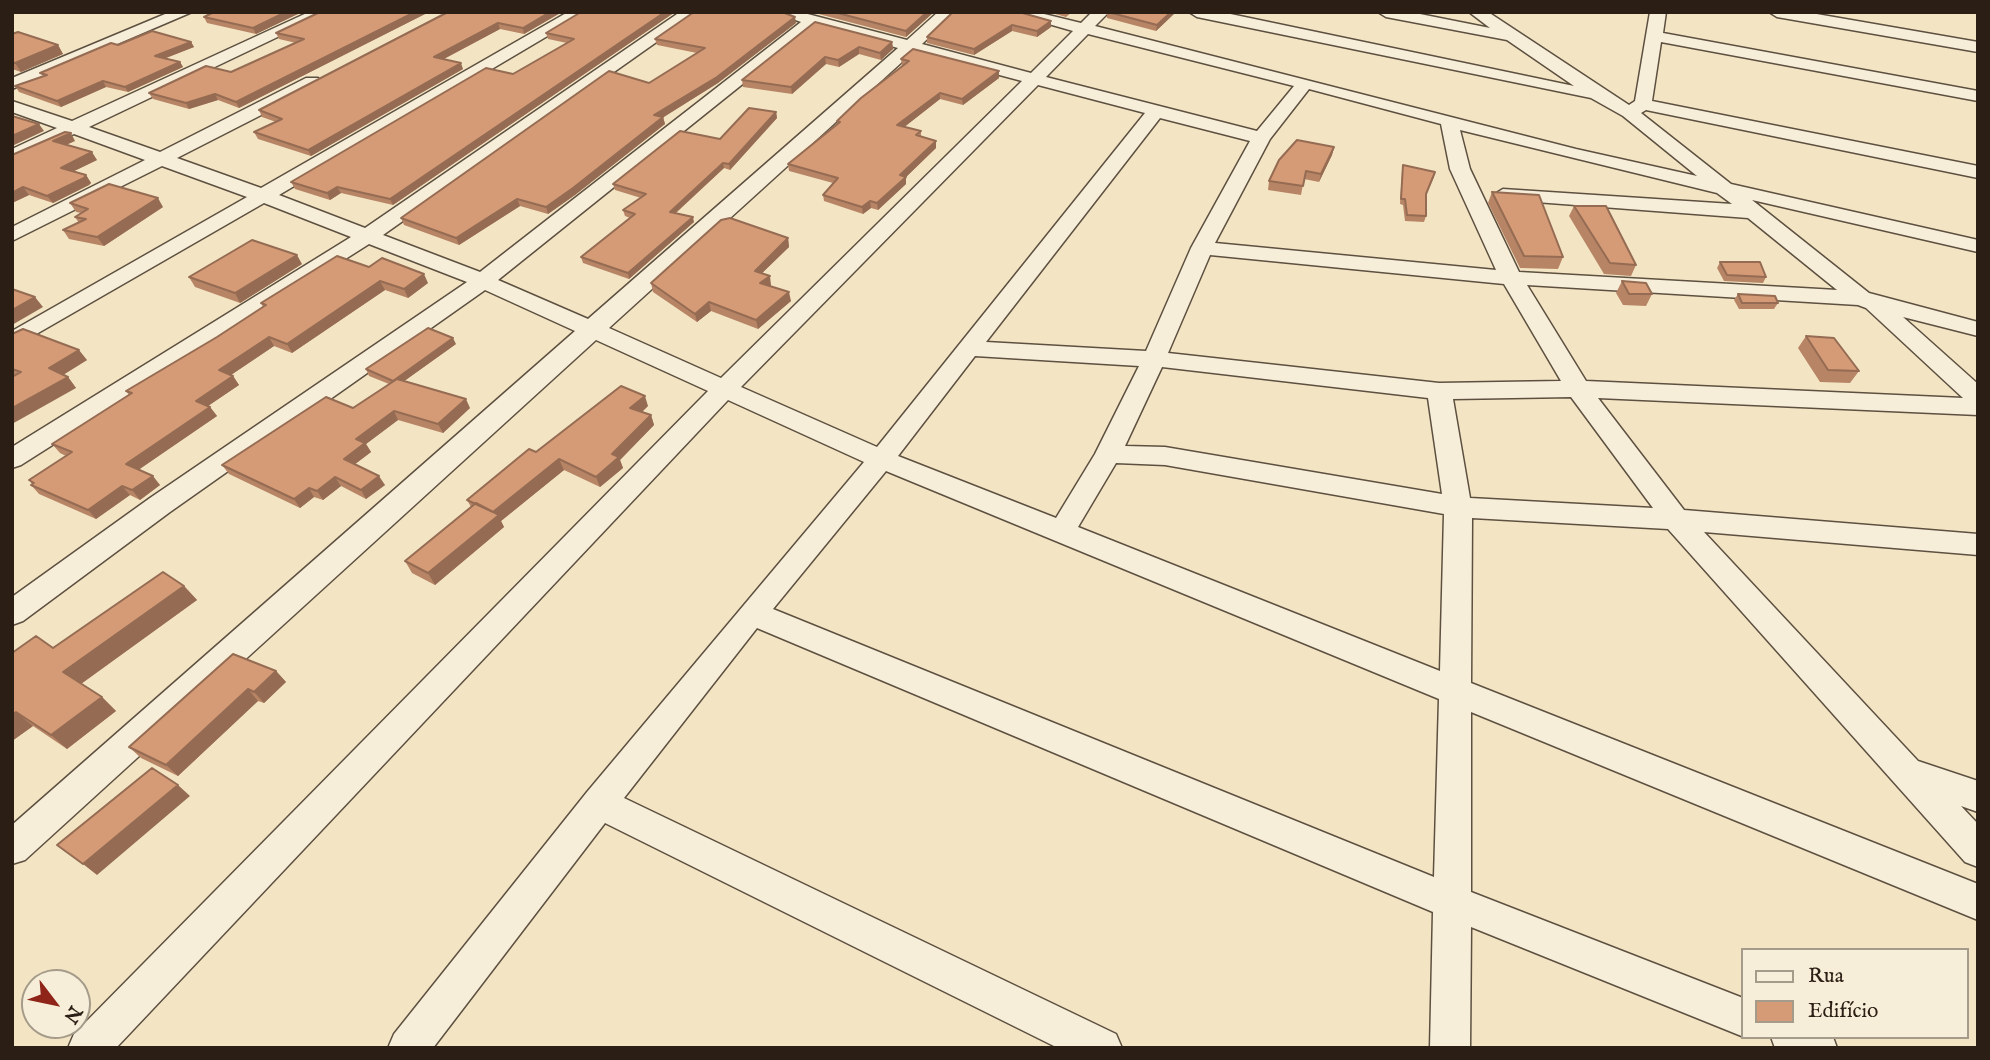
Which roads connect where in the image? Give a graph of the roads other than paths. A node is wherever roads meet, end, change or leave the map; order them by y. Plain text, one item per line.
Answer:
1 (184, 12) edge
2 (322, 12) edge
3 (580, 12) edge
4 (691, 12) edge
5 (781, 12) edge
6 (948, 12) edge
7 (1015, 12) edge
8 (1197, 12) edge
9 (1386, 12) edge
10 (1477, 12) edge
11 (1658, 12) edge
12 (1777, 12) edge
13 (813, 20) junction
14 (1092, 21) edge
15 (1654, 36) junction
16 (1510, 37) junction
17 (910, 46) junction
18 (1978, 47) edge
19 (325, 76) edge
20 (1031, 79) junction
21 (1305, 83) junction
22 (12, 84) edge
23 (1600, 96) junction
24 (1978, 96) edge
25 (12, 106) edge
26 (1636, 108) junction
27 (1156, 111) junction
28 (1449, 121) junction
29 (72, 129) junction
30 (1261, 138) junction
31 (12, 156) edge
32 (164, 159) junction
33 (1978, 172) edge
34 (1728, 190) junction
35 (1470, 192) junction
36 (261, 195) junction
37 (1755, 212) junction
38 (12, 235) edge
39 (368, 236) junction
40 (1978, 246) edge
41 (1202, 248) junction
42 (1512, 278) junction
43 (483, 281) junction
44 (1867, 300) junction
45 (1978, 329) edge
46 (593, 332) junction
47 (12, 341) edge
48 (966, 348) junction
49 (1154, 359) junction
50 (724, 389) junction
51 (1578, 389) junction
52 (1439, 391) junction
53 (1978, 398) edge
54 (1978, 407) edge
55 (1108, 453) junction
56 (12, 459) edge
57 (881, 459) junction
58 (1458, 506) junction
59 (1676, 519) junction
60 (1061, 533) junction
61 (1978, 545) edge
62 (12, 613) edge
63 (751, 613) junction
64 (1453, 691) junction
65 (1906, 771) junction
66 (1978, 797) edge
67 (598, 803) junction
68 (12, 849) edge
69 (1978, 850) edge
70 (1452, 902) junction
71 (1978, 902) edge
72 (1742, 1018) edge
73 (1796, 1039) edge
74 (417, 1045) edge
75 (89, 1048) edge
76 (1102, 1048) edge
77 (1450, 1048) edge
78 (1817, 1048) edge

1 - 22 street
2 - 29 street
3 - 36 street
4 - 39 street
5 - 13 street
6 - 17 street
7 - 14 street
8 - 23 street
9 - 16 street
10 - 16 street
11 - 15 street
12 - 18 street
13 - 17 street
13 - 43 street
14 - 20 street
14 - 21 street
15 - 24 street
15 - 26 street
16 - 23 street
17 - 20 street
17 - 46 street
19 - 32 street
20 - 27 street
20 - 50 street
21 - 28 street
21 - 30 street
23 - 26 street
25 - 29 street
26 - 33 street
26 - 34 street
27 - 30 street
27 - 48 street
28 - 34 street
28 - 35 street
29 - 31 street
29 - 32 street
30 - 41 street
32 - 36 street
32 - 38 street
34 - 37 street
34 - 40 street
35 - 37 street
35 - 42 street
36 - 39 street
36 - 47 street
37 - 44 street
39 - 43 street
39 - 56 street
41 - 42 street
41 - 49 street
42 - 44 street
42 - 51 street
43 - 46 street
43 - 62 street
44 - 45 street
44 - 53 street
46 - 50 street
46 - 68 street
48 - 49 street
48 - 57 street
49 - 52 street
49 - 55 street
50 - 57 street
50 - 75 street
51 - 52 street
51 - 54 street
51 - 59 street
52 - 58 street
55 - 58 street
55 - 60 street
57 - 60 street
57 - 63 street
58 - 59 street
58 - 64 street
59 - 61 street
59 - 65 street
60 - 64 street
63 - 67 street
63 - 70 street
64 - 70 street
64 - 71 street
65 - 66 street
65 - 69 street
67 - 74 street
67 - 76 street
70 - 72 street
70 - 77 street
73 - 78 street

